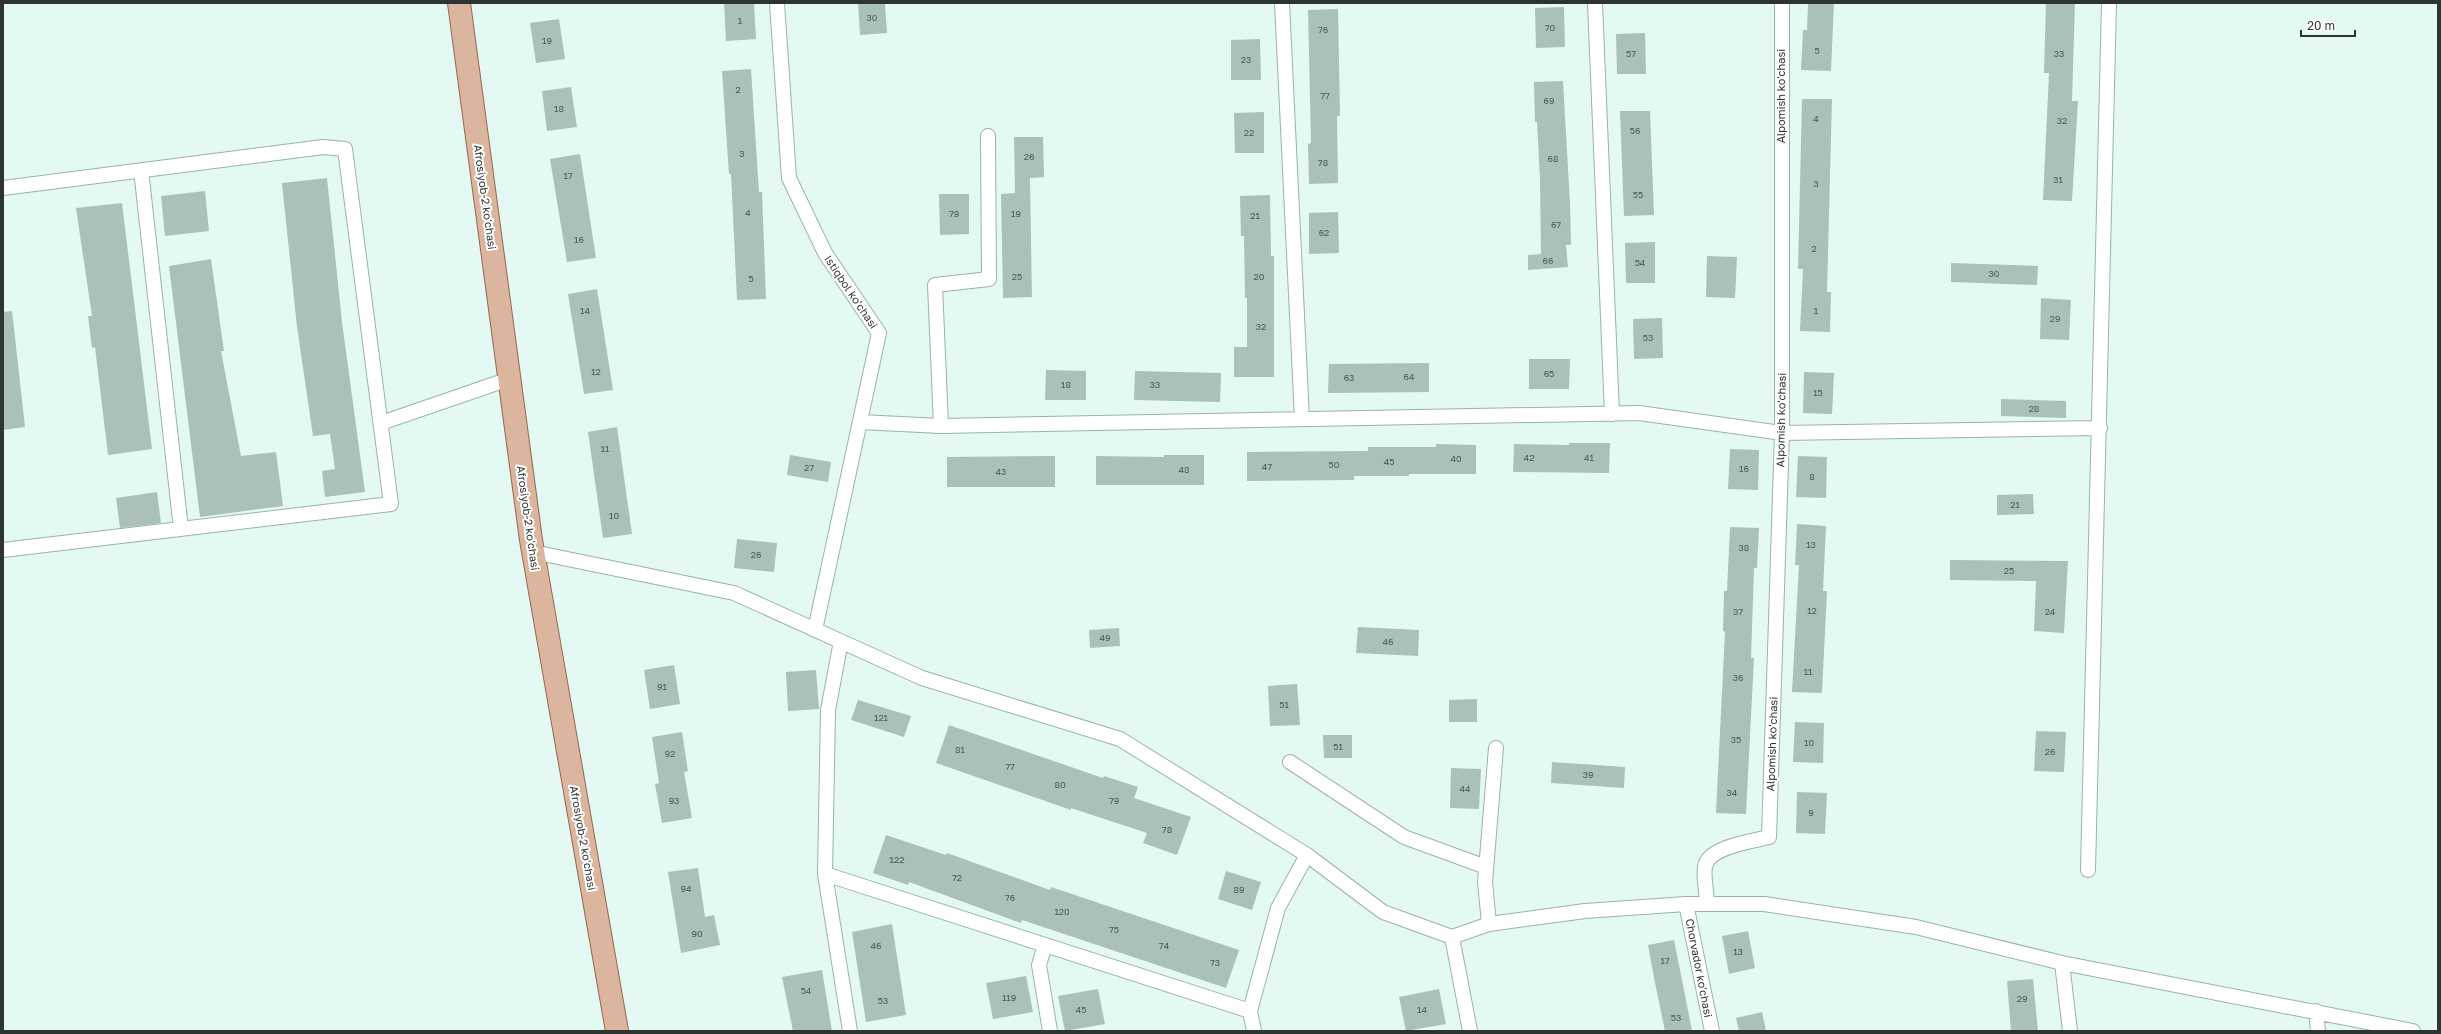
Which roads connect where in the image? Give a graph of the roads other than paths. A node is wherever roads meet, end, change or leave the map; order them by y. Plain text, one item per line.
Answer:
1 (459, 3) edge
2 (777, 3) edge
3 (1282, 3) edge
4 (1595, 3) edge
5 (1782, 3) edge
6 (2109, 3) edge
7 (988, 136) dead end
8 (141, 170) junction
9 (3, 188) edge
10 (509, 379) junction
11 (1612, 414) junction
12 (1302, 420) junction
13 (860, 422) junction
14 (381, 423) junction
15 (941, 426) junction
16 (2100, 428) junction
17 (1782, 433) junction
18 (181, 529) junction
19 (3, 550) edge
20 (532, 552) junction
21 (815, 630) junction
22 (841, 641) junction
23 (1496, 748) dead end
24 (1290, 762) dead end
25 (1307, 854) junction
26 (1486, 868) junction
27 (2088, 870) dead end
28 (825, 874) junction
29 (1686, 904) junction
30 (1707, 904) junction
31 (1489, 924) junction
32 (1452, 937) junction
33 (1045, 945) junction
34 (2062, 962) junction
35 (1250, 1011) junction
36 (2316, 1011) junction
37 (617, 1031) edge
38 (850, 1031) edge
39 (1050, 1031) edge
40 (1254, 1031) edge
41 (1470, 1031) edge
42 (1712, 1031) edge
43 (2070, 1031) edge
44 (2318, 1031) edge
45 (2413, 1031) edge

1 - 10 main road, Afrosiyob-2 ko'chasi
2 - 13 street, Istiqbol ko'chasi
3 - 12 street
4 - 11 street
5 - 17 street, Alpomish ko'chasi
6 - 16 street
7 - 15 street
8 - 9 street
8 - 14 street
8 - 18 street
10 - 14 street
10 - 20 main road, Afrosiyob-2 ko'chasi
11 - 12 street
11 - 17 street
12 - 15 street
13 - 15 street
13 - 21 street, Istiqbol ko'chasi
14 - 18 street
16 - 17 street
16 - 27 street
17 - 30 street, Alpomish ko'chasi
18 - 19 street
20 - 21 street
20 - 37 main road, Afrosiyob-2 ko'chasi
21 - 22 street
22 - 25 street
22 - 28 street
23 - 26 street
24 - 26 street
25 - 32 street
25 - 35 street
26 - 31 street
28 - 33 street
28 - 38 street
29 - 30 street
29 - 31 street
29 - 42 street, Chorvador ko'chasi
30 - 34 street
31 - 32 street
32 - 41 street
33 - 35 street
33 - 39 street
34 - 36 street
34 - 43 street
35 - 40 street
36 - 44 street
36 - 45 street

